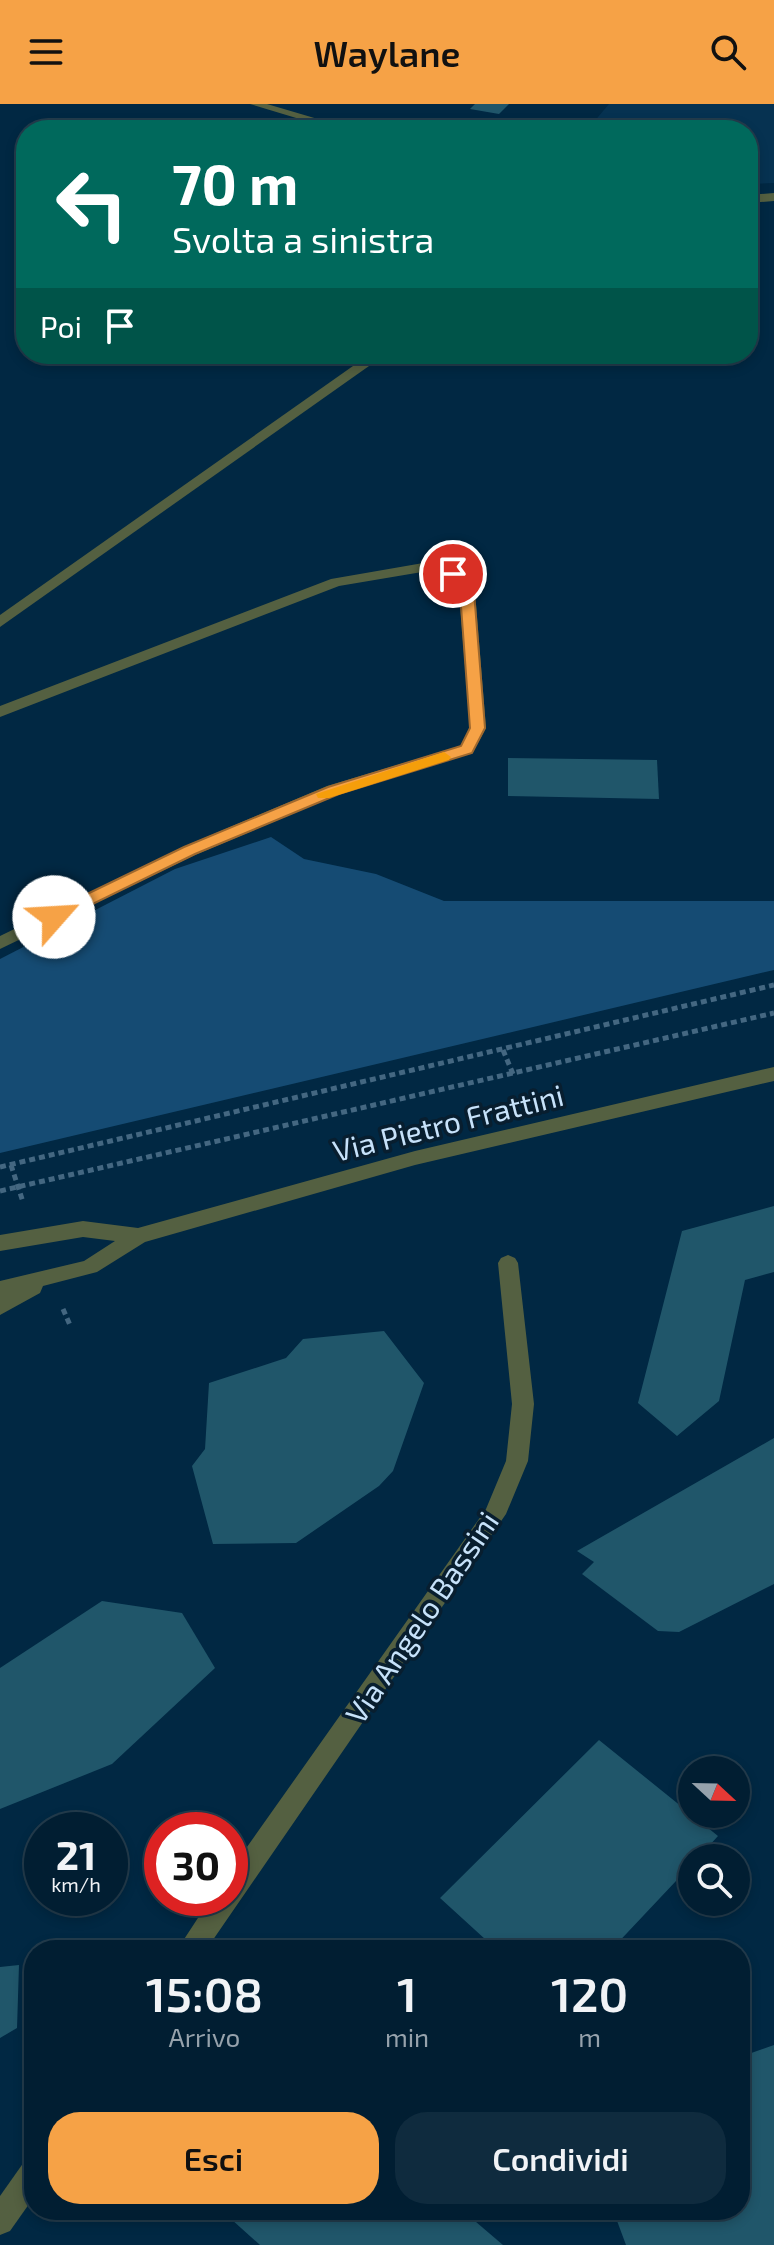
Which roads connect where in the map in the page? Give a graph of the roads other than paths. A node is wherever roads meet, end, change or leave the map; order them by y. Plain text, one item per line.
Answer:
1 (255, 104) edge
2 (313, 120) edge
3 (365, 364) edge
4 (0, 622) edge
5 (0, 712) edge
6 (0, 943) edge
7 (774, 1074) edge
8 (138, 1236) junction
9 (0, 1243) edge
10 (508, 1263) dead end
11 (50, 1276) junction
12 (0, 1289) edge
13 (0, 1307) edge
14 (248, 1867) edge
15 (214, 1916) edge
16 (197, 1940) edge
17 (24, 2186) edge
18 (0, 2221) edge

1 - 2 street
3 - 4 street
5 - 6 street
7 - 8 street, Via Pietro Frattini
8 - 9 street, Via Pietro Frattini
8 - 11 street, Via Pietro Frattini
10 - 14 street, Via Angelo Bassini
11 - 12 street, Via Pietro Frattini
11 - 13 street, Via Pietro Frattini
15 - 16 street
17 - 18 street

